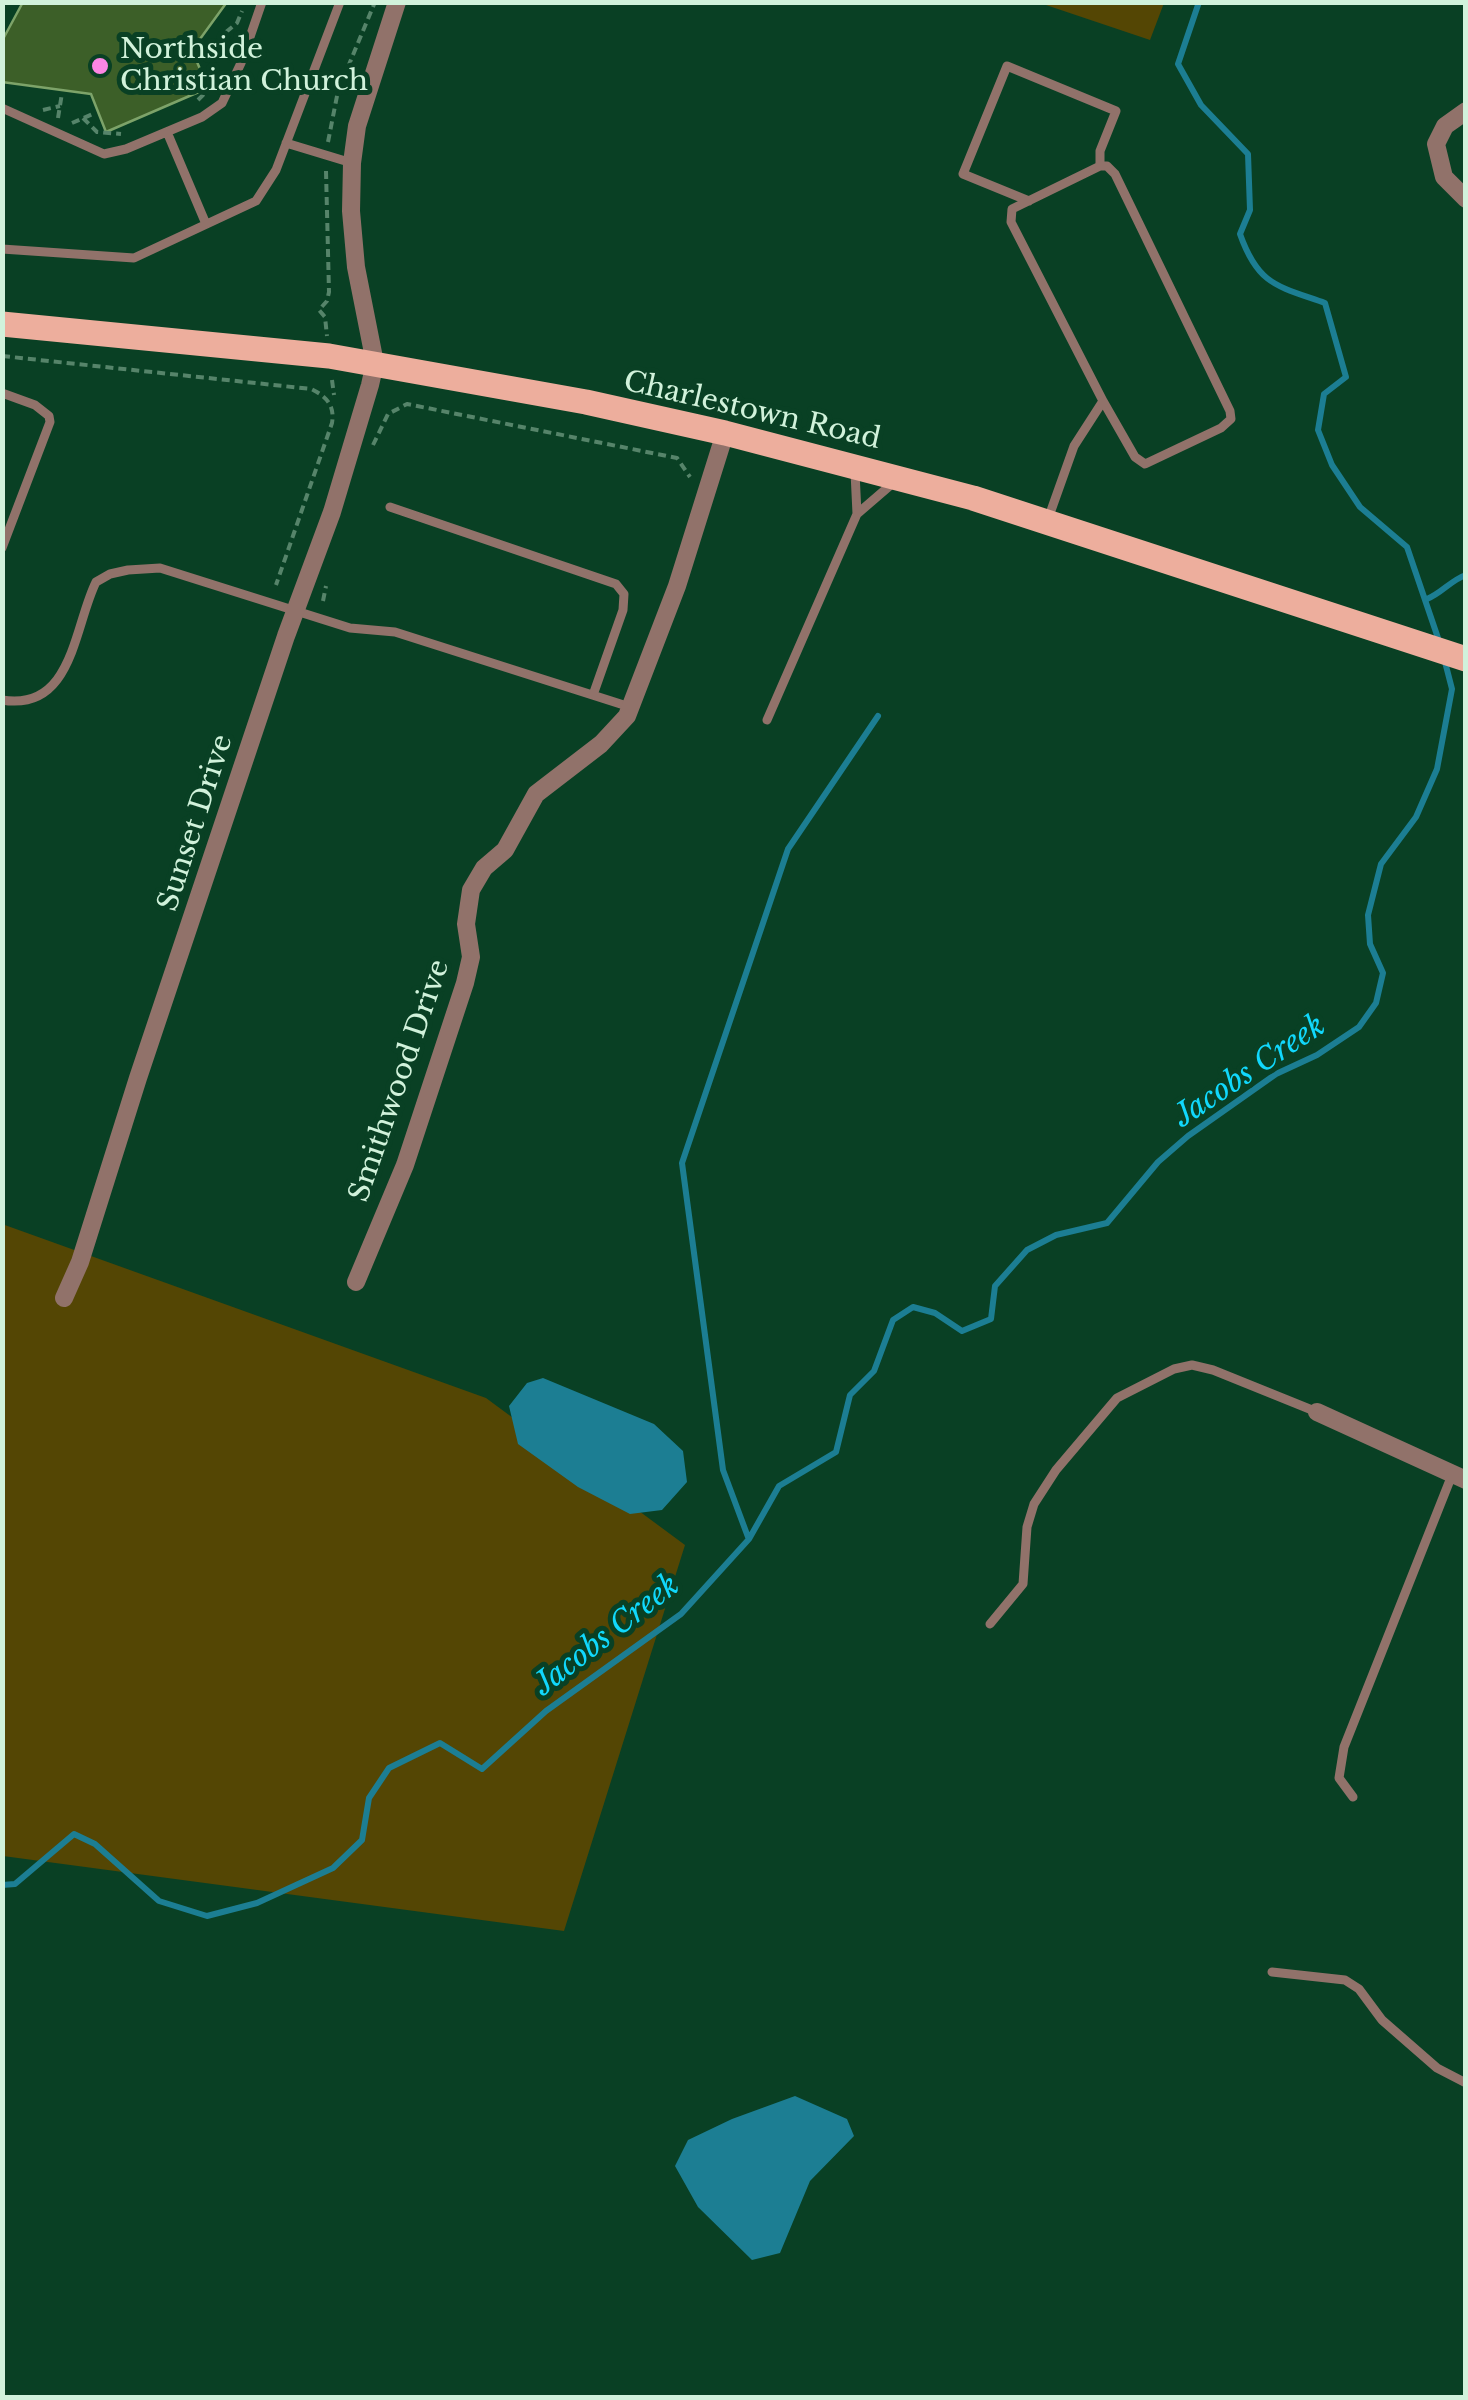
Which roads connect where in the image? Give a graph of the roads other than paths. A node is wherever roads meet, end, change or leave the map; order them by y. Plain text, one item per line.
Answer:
1 (262, 2) edge
2 (340, 2) edge
3 (397, 2) edge
4 (2, 108) edge
5 (1466, 111) edge
6 (167, 132) junction
7 (286, 143) junction
8 (352, 162) junction
9 (1100, 166) junction
10 (1466, 199) edge
11 (1029, 200) junction
12 (206, 224) junction
13 (2, 249) edge
14 (2, 324) edge
15 (375, 363) junction
16 (2, 393) edge
17 (1103, 401) junction
18 (725, 433) junction
19 (854, 465) junction
20 (899, 477) junction
21 (390, 507) dead end
22 (857, 514) junction
23 (1048, 522) junction
24 (2, 548) edge
25 (296, 609) junction
26 (1460, 658) edge
27 (593, 695) junction
28 (2, 700) edge
29 (630, 707) junction
30 (767, 720) dead end
31 (356, 1282) dead end
32 (64, 1298) dead end
33 (1316, 1412) joint
34 (1459, 1477) edge
35 (990, 1624) dead end
36 (1353, 1797) dead end
37 (1272, 1972) dead end
38 (1466, 2083) edge

1 - 6 lane
2 - 7 lane
3 - 8 street
4 - 6 lane
5 - 10 street
6 - 12 lane
7 - 8 lane
7 - 12 lane
8 - 15 street
9 - 11 lane
9 - 11 lane
9 - 17 lane
11 - 17 lane
12 - 13 lane
14 - 15 main road, Charlestown Road
15 - 18 main road, Charlestown Road
15 - 25 street, Sunset Drive
16 - 24 lane
17 - 23 lane
18 - 19 main road, Charlestown Road
18 - 29 street, Smithwood Drive
19 - 20 main road, Charlestown Road
19 - 22 lane
20 - 22 lane
20 - 23 main road, Charlestown Road
21 - 27 lane
22 - 30 lane
23 - 26 main road, Charlestown Road
25 - 27 lane
25 - 28 lane
25 - 32 street, Sunset Drive
27 - 29 lane
29 - 31 street, Smithwood Drive
33 - 34 street
33 - 35 lane
34 - 36 lane
37 - 38 lane

